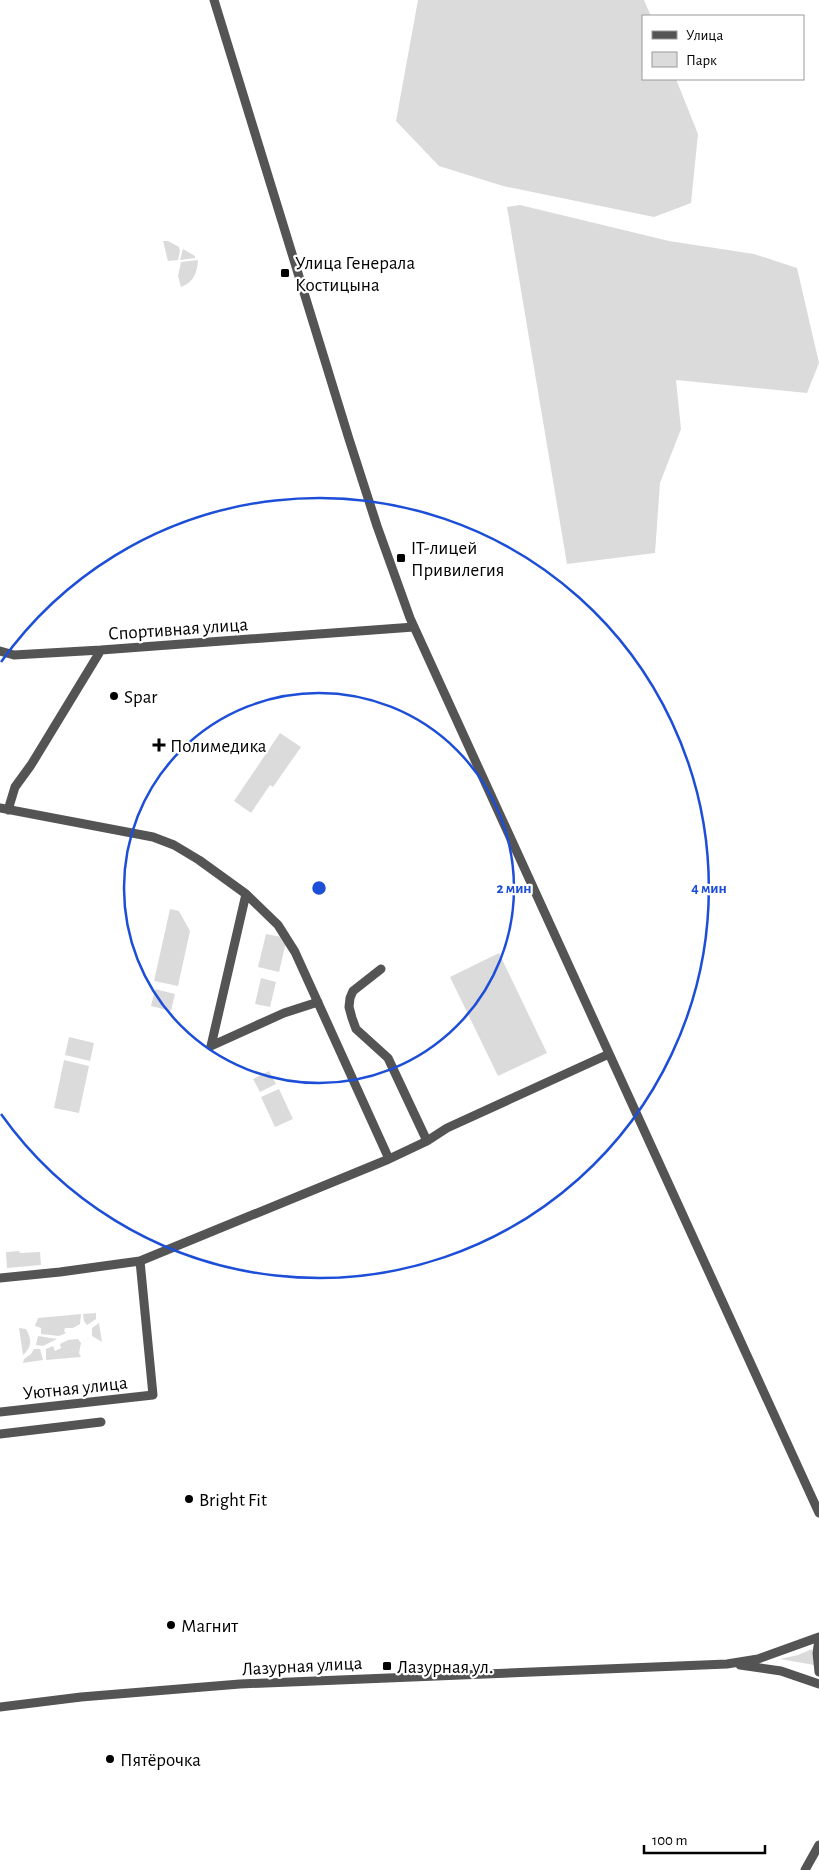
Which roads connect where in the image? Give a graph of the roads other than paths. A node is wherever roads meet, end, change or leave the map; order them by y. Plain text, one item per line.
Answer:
1 (214, 0) edge
2 (414, 627) junction
3 (101, 650) junction
4 (0, 651) edge
5 (4, 809) edge
6 (246, 894) junction
7 (381, 969) dead end
8 (318, 1002) junction
9 (609, 1054) junction
10 (427, 1141) junction
11 (389, 1159) junction
12 (140, 1261) junction
13 (0, 1278) edge
14 (0, 1412) edge
15 (100, 1422) dead end
16 (0, 1434) edge
17 (819, 1514) edge
18 (819, 1638) edge
19 (727, 1664) junction
20 (819, 1672) edge
21 (819, 1684) edge
22 (0, 1707) edge
23 (819, 1845) edge
24 (805, 1870) edge

1 - 2 street
2 - 3 street, Спортивная улица
2 - 9 street
3 - 4 street
3 - 5 street, Спортивная улица
5 - 6 street
6 - 8 street
6 - 8 street
7 - 10 street
8 - 11 street
9 - 10 street
9 - 17 street
10 - 11 street
11 - 12 street
12 - 13 street
12 - 14 street, Уютная улица
15 - 16 street
18 - 19 street
18 - 20 street
19 - 21 street
19 - 22 street, Лазурная улица
23 - 24 street

